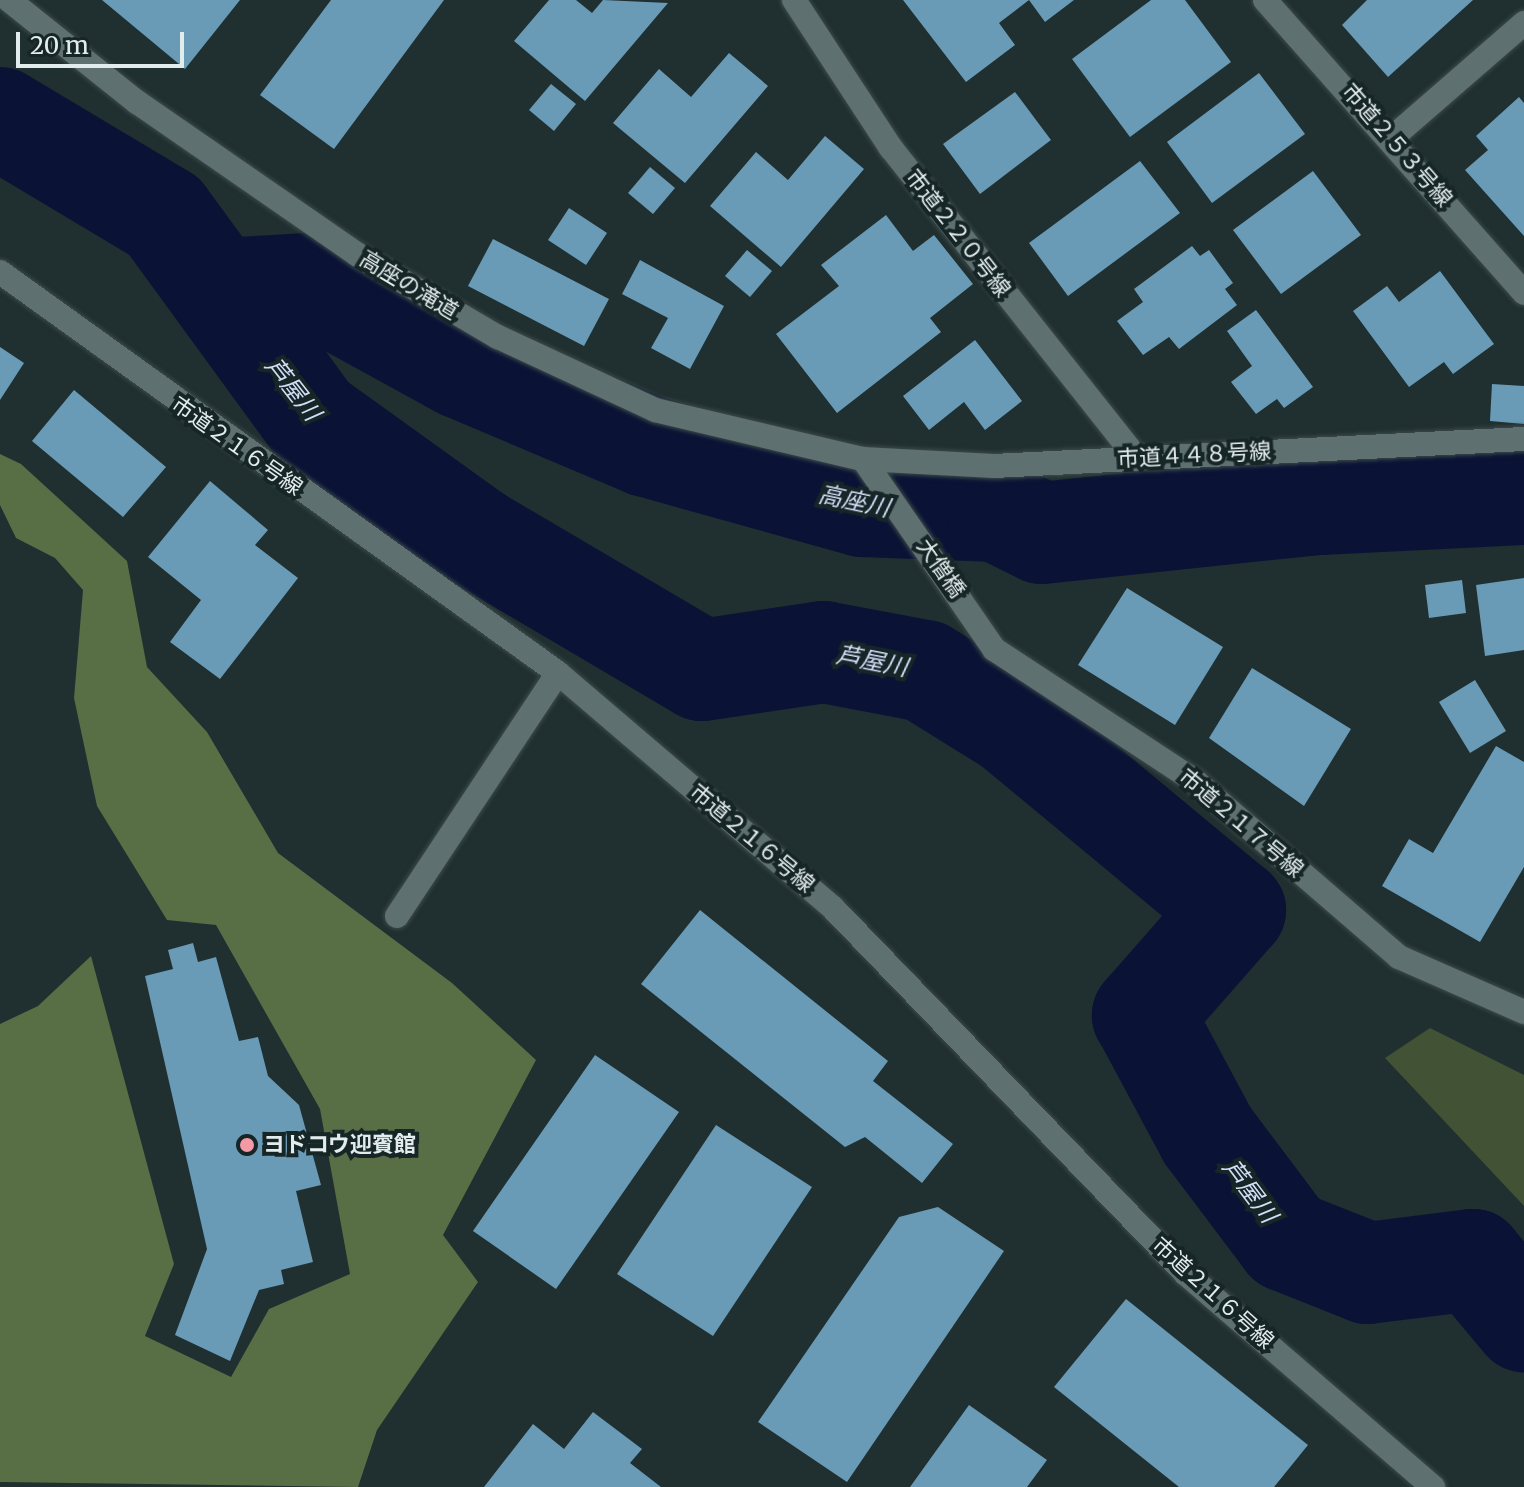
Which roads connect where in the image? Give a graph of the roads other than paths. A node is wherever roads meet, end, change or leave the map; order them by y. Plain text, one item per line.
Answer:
1 (9, 0) edge
2 (794, 0) edge
3 (1265, 0) edge
4 (1524, 23) edge
5 (1393, 137) junction
6 (0, 272) edge
7 (1524, 293) edge
8 (1524, 439) edge
9 (1136, 457) junction
10 (863, 459) junction
11 (973, 613) joint
12 (558, 673) junction
13 (397, 916) dead end
14 (1524, 1012) edge
15 (1433, 1487) edge

1 - 10 street, 高座の滝道
2 - 9 street, 市道２２０号線
3 - 5 street, 市道２５３号線
4 - 5 street
5 - 7 street, 市道２５３号線
6 - 12 street, 市道２１６号線
8 - 9 street, 市道４４８号線
9 - 10 street, 市道４４８号線
10 - 11 street, 大僧橋
11 - 14 street, 市道２１７号線
12 - 13 street
12 - 15 street, 市道２１６号線

